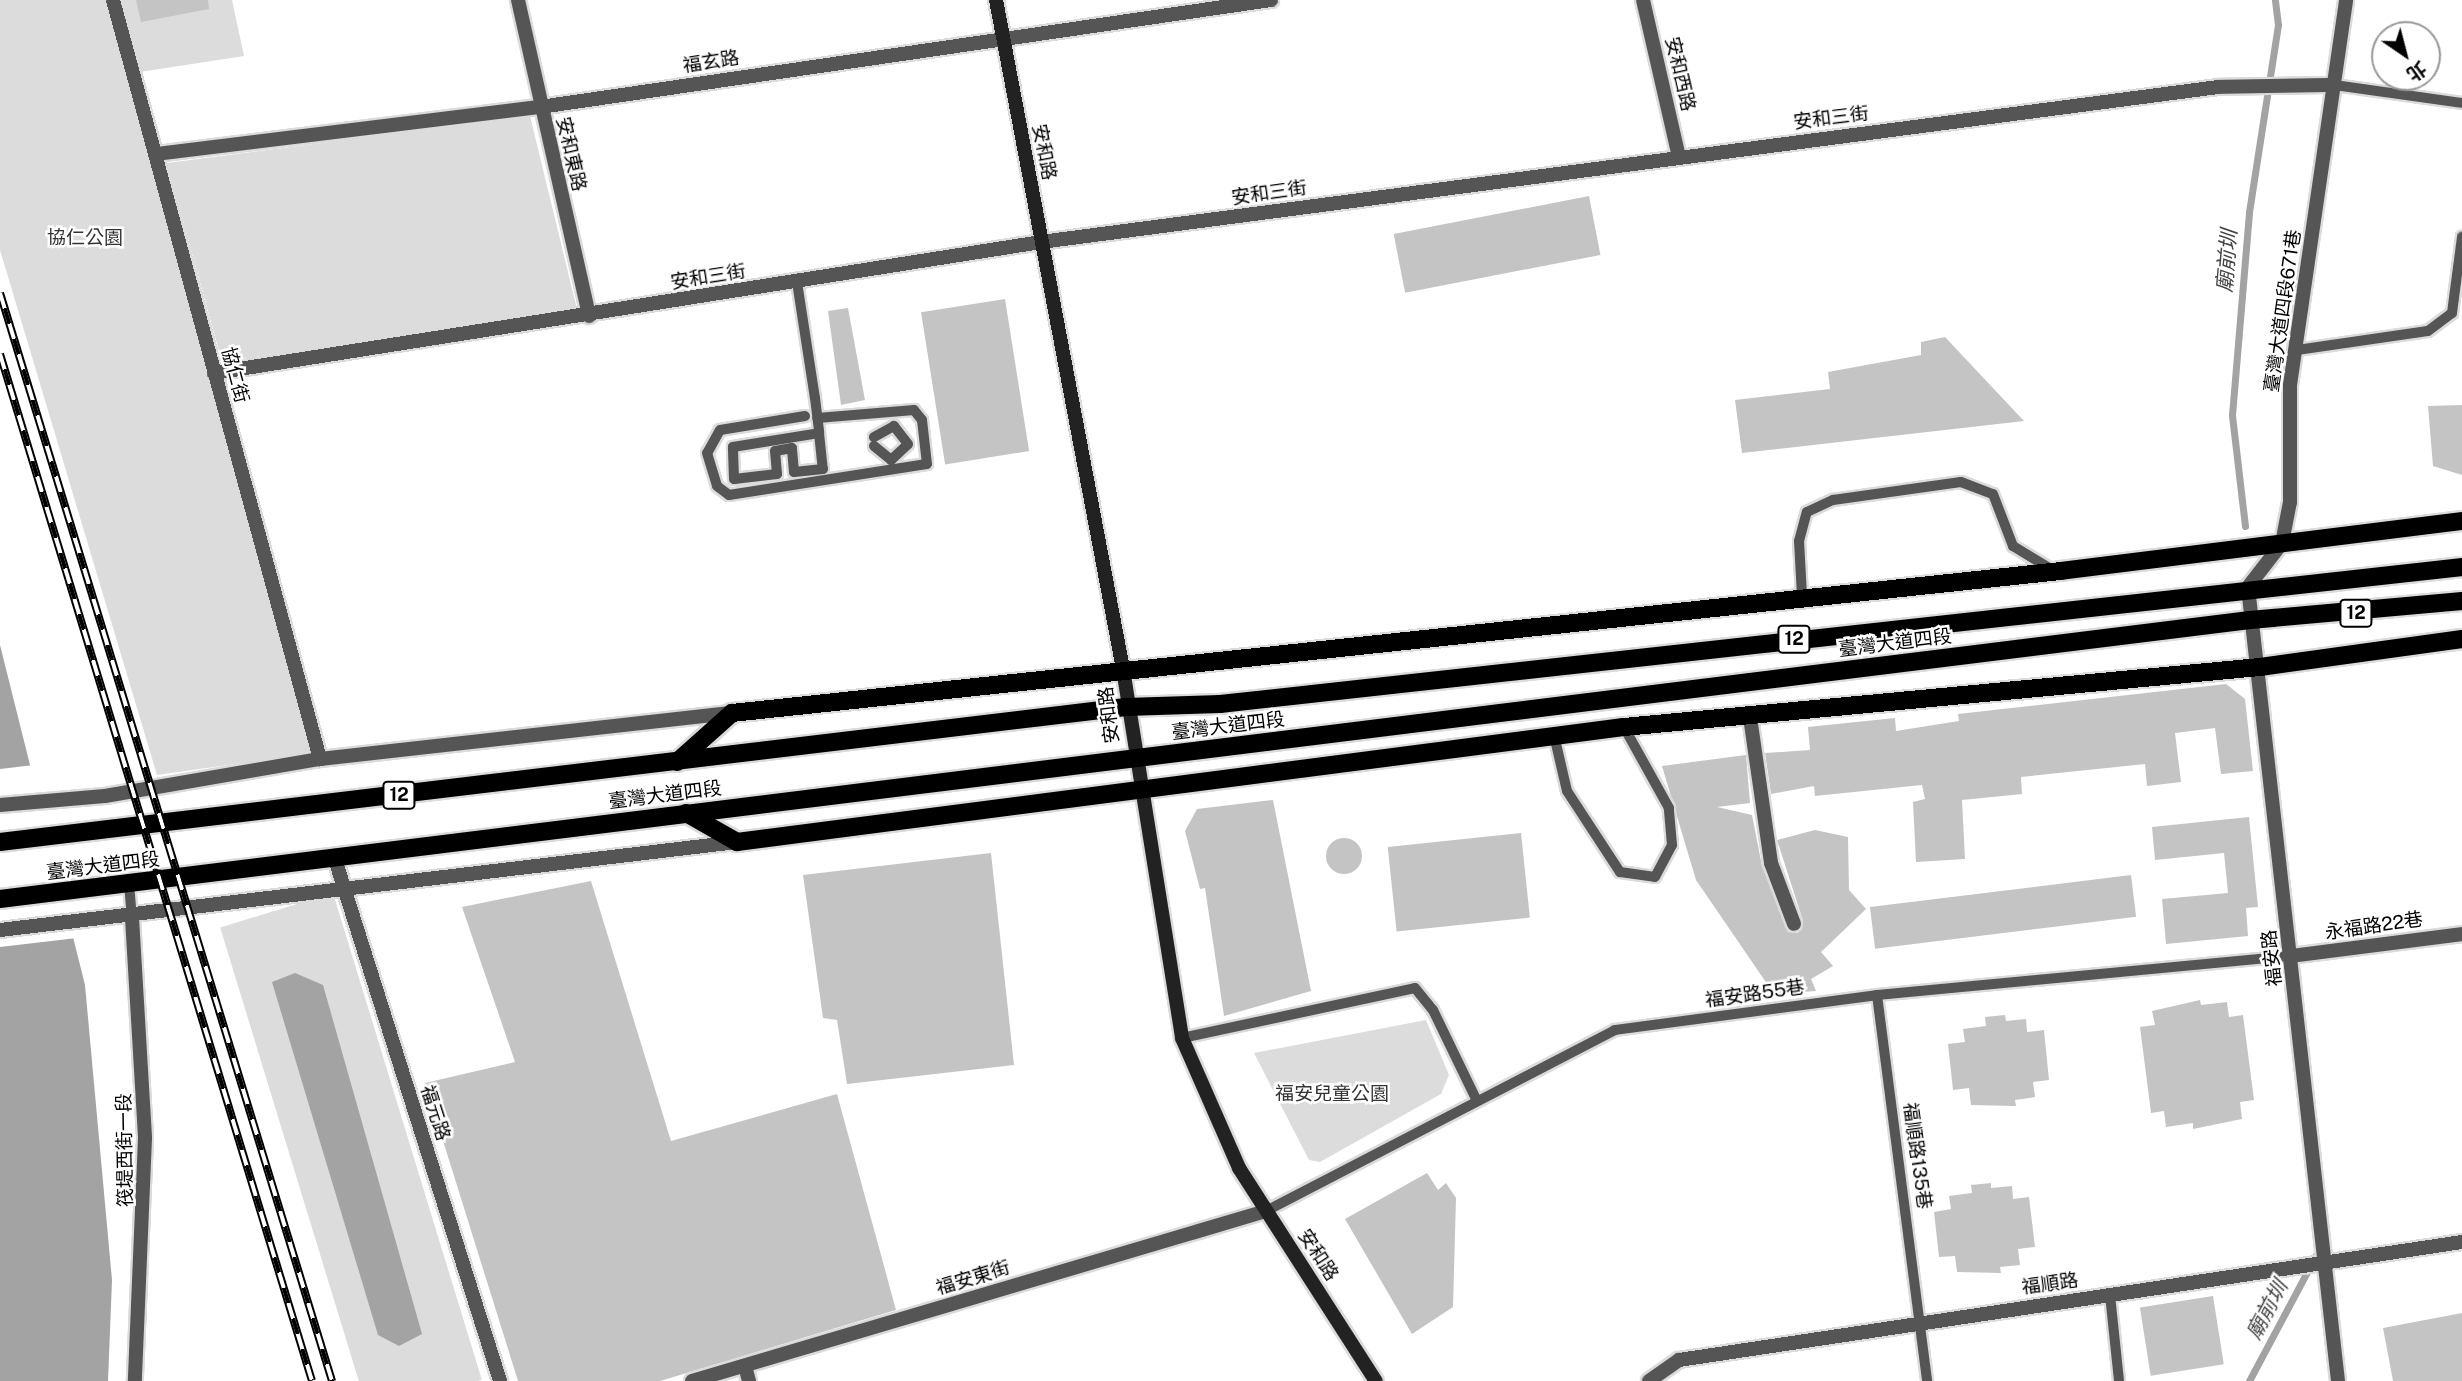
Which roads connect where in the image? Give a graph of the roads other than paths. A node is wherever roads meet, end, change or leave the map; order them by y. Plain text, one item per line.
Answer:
1 (113, 0) edge
2 (518, 0) edge
3 (996, 0) edge
4 (1271, 0) edge
5 (1643, 0) edge
6 (2346, 0) edge
7 (1003, 37) junction
8 (2334, 85) junction
9 (2462, 103) edge
10 (540, 107) junction
11 (156, 155) junction
12 (1679, 157) junction
13 (2462, 237) edge
14 (1041, 242) junction
15 (797, 282) junction
16 (589, 316) junction
17 (2297, 350) junction
18 (214, 373) junction
19 (805, 416) dead end
20 (817, 418) junction
21 (819, 433) junction
22 (2462, 521) edge
23 (2282, 542) junction
24 (2462, 567) edge
25 (2060, 570) junction
26 (2248, 587) junction
27 (1802, 596) junction
28 (2462, 601) edge
29 (2250, 620) junction
30 (2462, 639) edge
31 (2260, 667) junction
32 (1123, 669) junction
33 (1126, 708) junction
34 (732, 713) junction
35 (1750, 717) junction
36 (1623, 727) junction
37 (1554, 735) junction
38 (320, 759) junction
39 (1133, 759) junction
40 (677, 762) junction
41 (1139, 789) junction
42 (0, 805) edge
43 (686, 813) junction
44 (0, 842) edge
45 (737, 842) junction
46 (334, 856) junction
47 (128, 884) junction
48 (344, 889) junction
49 (0, 900) edge
50 (132, 918) junction
51 (1794, 924) dead end
52 (0, 930) edge
53 (2462, 934) edge
54 (2291, 956) junction
55 (1877, 995) junction
56 (1182, 1038) junction
57 (1476, 1099) junction
58 (1266, 1211) junction
59 (2462, 1242) edge
60 (2325, 1262) junction
61 (2110, 1295) junction
62 (1923, 1322) junction
63 (747, 1374) edge
64 (135, 1381) edge
65 (500, 1381) edge
66 (692, 1381) edge
67 (1376, 1381) edge
68 (1649, 1381) edge
69 (1927, 1381) edge
70 (2119, 1381) edge
71 (2338, 1381) edge

1 - 11 street, 協仁街
2 - 10 street, 安和東路
3 - 7 main road, 安和路
4 - 7 street, 福玄路
5 - 12 street, 安和西路
6 - 8 street, 臺灣大道四段671巷
7 - 10 street, 福玄路
7 - 14 main road, 安和路
8 - 9 lane
8 - 12 street, 安和三街
8 - 17 street, 臺灣大道四段671巷
10 - 11 street, 福玄路
10 - 16 street, 安和東路
11 - 18 street, 協仁街
12 - 14 street, 安和三街
13 - 17 lane
14 - 15 street, 安和三街
14 - 32 main road, 安和路
15 - 16 street, 安和三街
15 - 20 lane
16 - 18 street, 安和三街
17 - 23 street, 臺灣大道四段671巷
18 - 38 street, 協仁街
19 - 20 lane
20 - 21 lane
21 - 21 lane
22 - 23 main road, 12
23 - 25 main road, 12
23 - 26 street
24 - 26 main road, 臺灣大道四段 / 12
25 - 27 main road, 12
25 - 27 lane
26 - 29 street, 福安路
26 - 33 main road, 臺灣大道四段 / 12
27 - 32 main road, 12
28 - 29 main road, 臺灣大道四段 / 12
29 - 31 street, 福安路
29 - 39 main road, 臺灣大道四段 / 12
30 - 31 main road, 12
31 - 35 main road, 12
31 - 54 street, 福安路
32 - 33 main road, 安和路
32 - 34 main road
33 - 39 main road, 安和路
33 - 40 main road, 臺灣大道四段 / 12
34 - 38 street
34 - 40 main road
35 - 36 main road, 12
35 - 51 street
36 - 37 main road, 12
36 - 37 lane
37 - 41 main road, 12
38 - 42 street
39 - 41 main road, 安和路
39 - 43 main road, 臺灣大道四段 / 12
40 - 44 main road, 臺灣大道四段 / 12
41 - 45 main road
41 - 56 main road, 安和路
43 - 45 main road
43 - 46 main road, 臺灣大道四段 / 12
45 - 48 street
46 - 47 main road, 臺灣大道四段 / 12
46 - 48 street, 福元路
47 - 49 main road, 臺灣大道四段 / 12
47 - 50 lane
48 - 50 street
48 - 65 street, 福元路
50 - 52 street
50 - 64 street, 筏堤西街一段
53 - 54 street, 永福路22巷
54 - 55 lane, 福安路55巷
54 - 60 street, 福安路
55 - 57 lane, 福安路55巷
55 - 62 lane, 福順路135巷
56 - 57 lane
56 - 58 main road, 安和路
57 - 58 lane, 福安路55巷
58 - 63 street, 福安東街
58 - 67 main road, 安和路
59 - 60 street, 福順路
60 - 61 street, 福順路
60 - 71 street, 福安路
61 - 62 street, 福順路
61 - 70 lane
62 - 68 street, 福順路
62 - 69 lane, 福順路135巷
63 - 66 street, 福安東街

